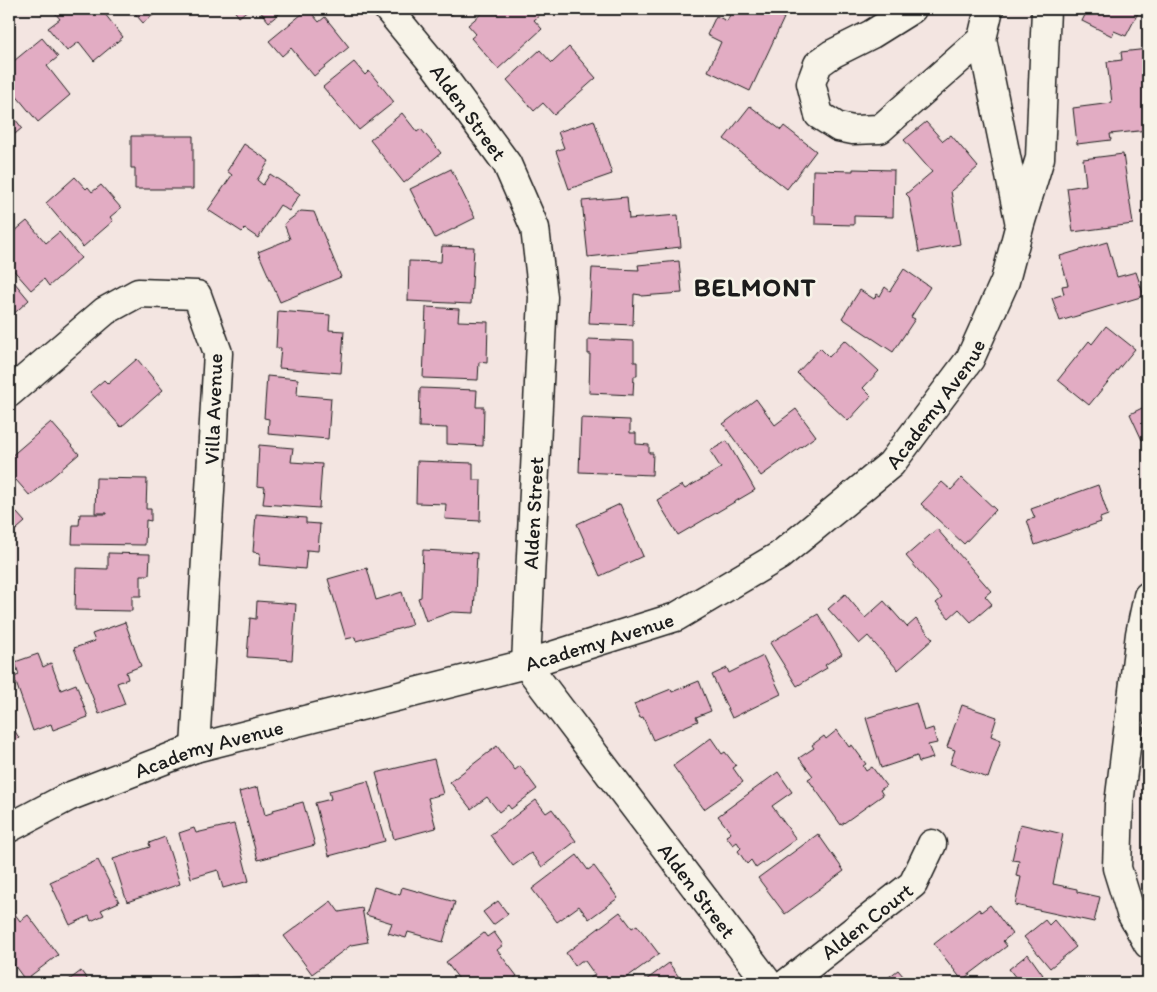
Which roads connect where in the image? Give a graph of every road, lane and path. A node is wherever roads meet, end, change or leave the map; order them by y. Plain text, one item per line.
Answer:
1 (388, 9) edge
2 (912, 9) edge
3 (988, 9) edge
4 (1046, 9) edge
5 (982, 39) junction
6 (1020, 224) junction
7 (9, 393) edge
8 (1148, 596) edge
9 (526, 664) junction
10 (194, 748) junction
11 (9, 828) edge
12 (932, 844) dead end
13 (1148, 944) edge
14 (768, 983) edge
15 (787, 983) edge

1 - 9 street, Alden Street
2 - 5 street
3 - 5 street, Academy Avenue
4 - 6 street, Academy Avenue
5 - 6 street, Academy Avenue
6 - 9 street, Academy Avenue
7 - 10 street, Villa Avenue
8 - 13 street
9 - 10 street, Academy Avenue
9 - 14 street, Alden Street
10 - 11 street, Academy Avenue
12 - 15 street, Alden Court

